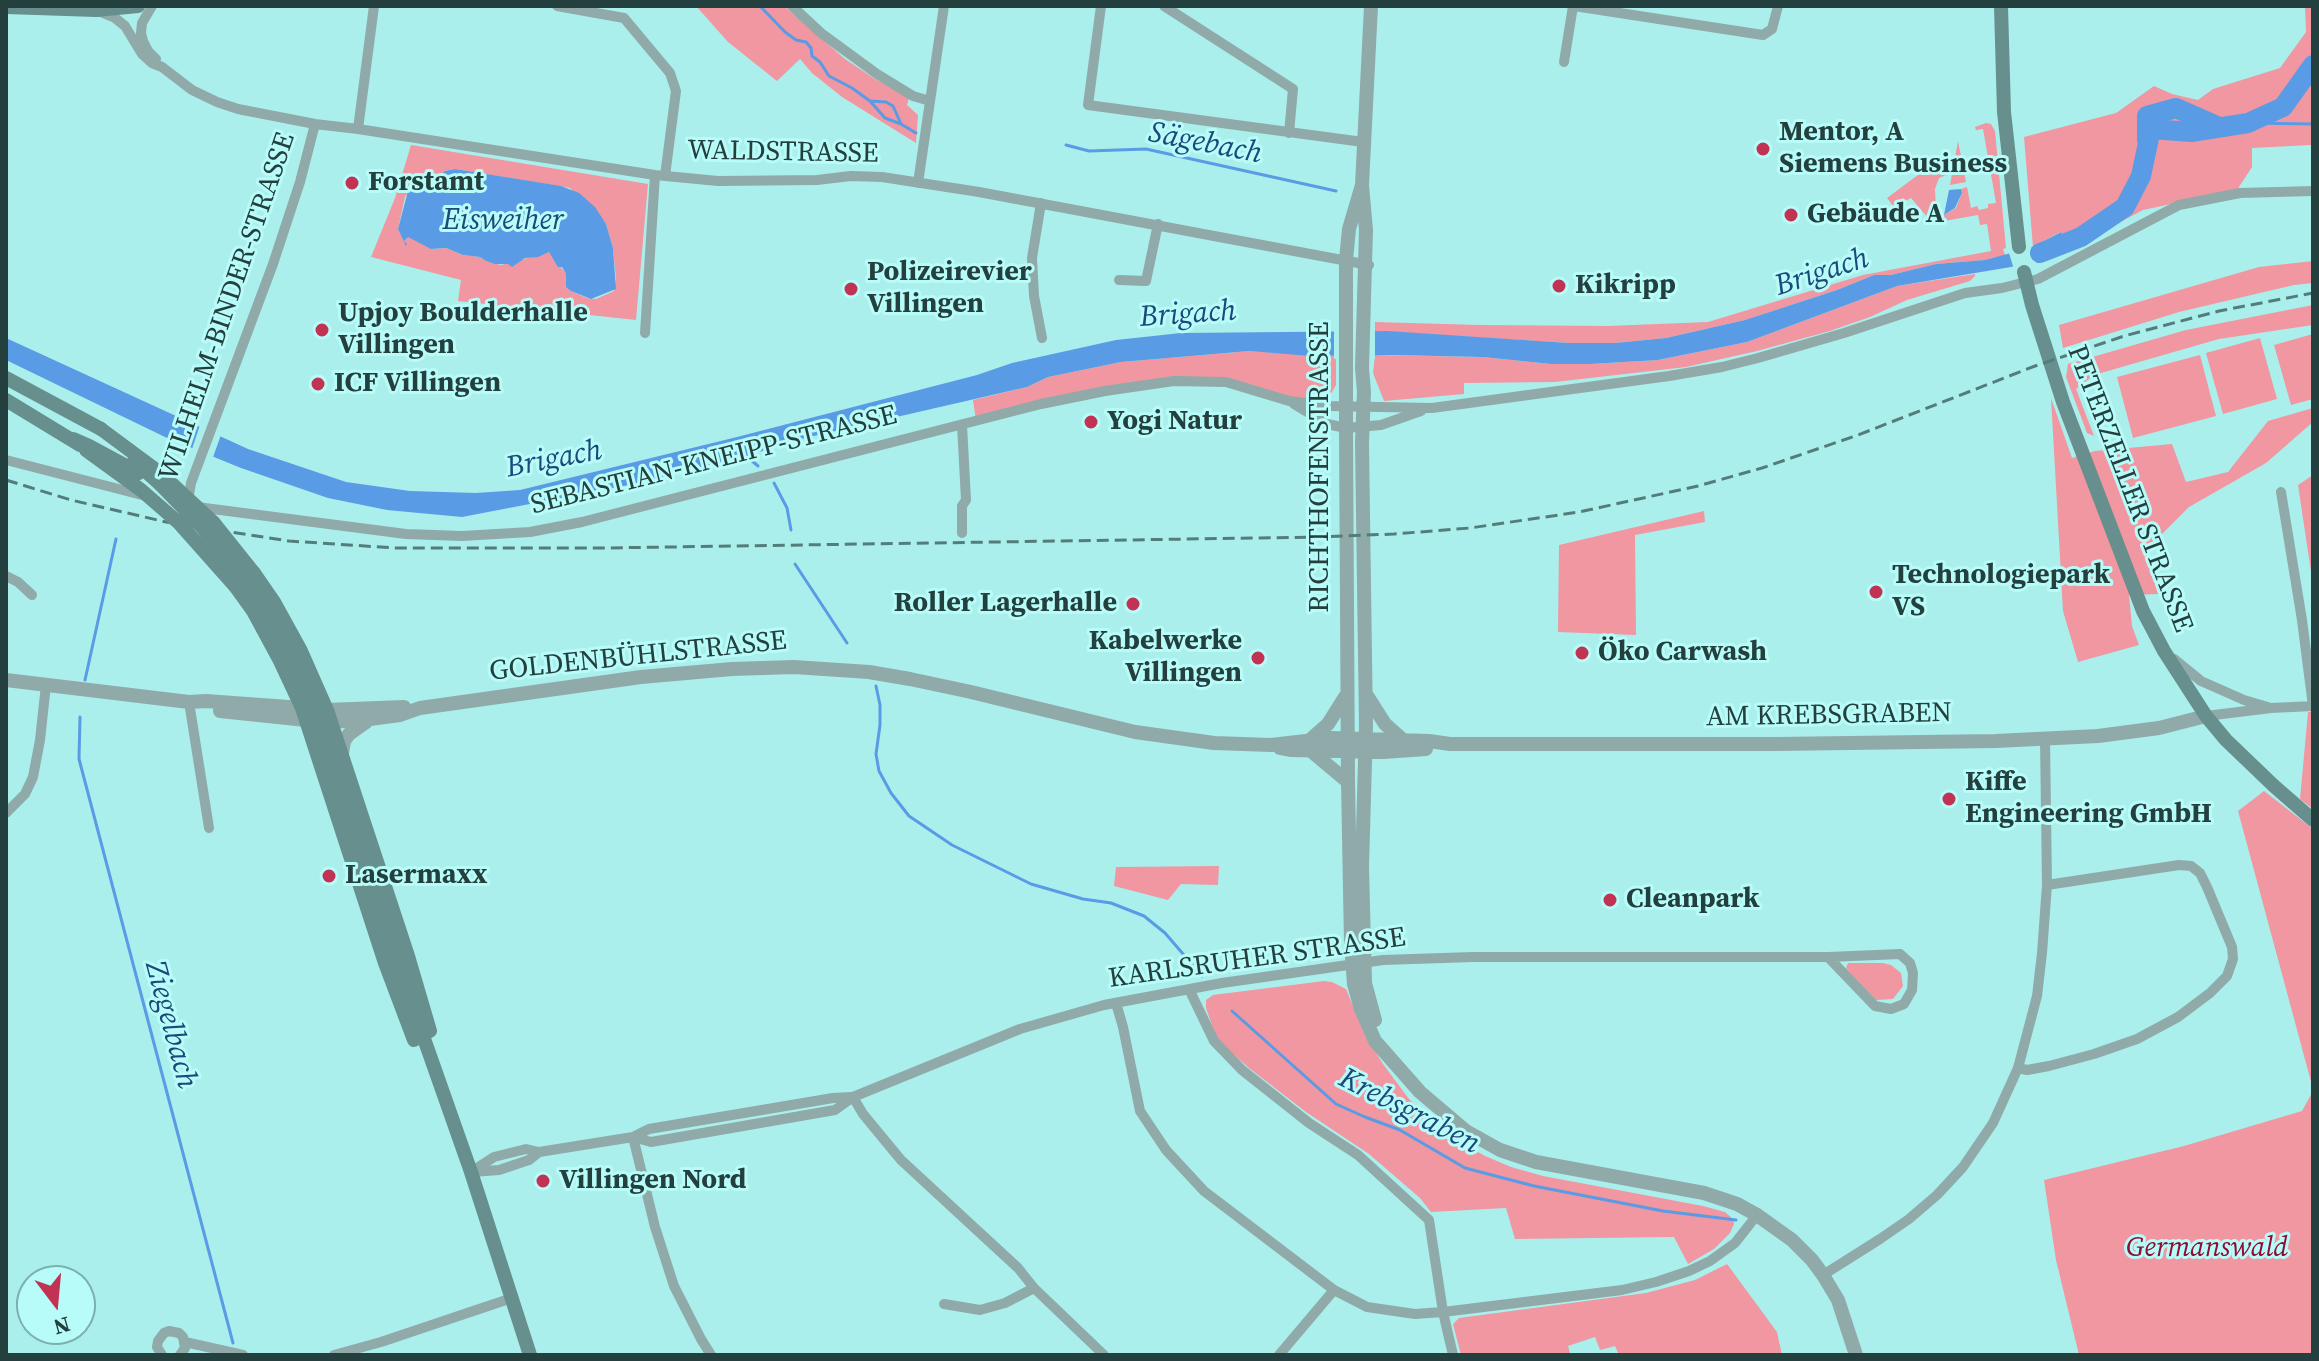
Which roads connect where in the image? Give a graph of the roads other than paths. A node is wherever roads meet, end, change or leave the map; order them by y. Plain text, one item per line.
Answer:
1 (138, 6) edge
2 (152, 6) edge
3 (374, 6) edge
4 (557, 6) edge
5 (792, 6) edge
6 (944, 6) edge
7 (1101, 6) edge
8 (1164, 6) edge
9 (1371, 6) edge
10 (1573, 6) edge
11 (1778, 6) edge
12 (2001, 6) edge
13 (6, 7) edge
14 (96, 10) junction
15 (1564, 62) dead end
16 (162, 67) junction
17 (930, 101) junction
18 (315, 124) junction
19 (358, 129) junction
20 (1289, 133) junction
21 (1363, 142) junction
22 (660, 175) junction
23 (918, 183) junction
24 (1362, 185) junction
25 (2313, 191) edge
26 (1041, 203) junction
27 (1158, 224) junction
28 (2019, 247) dead end
29 (1346, 260) junction
30 (1368, 264) junction
31 (2025, 277) junction
32 (1119, 280) dead end
33 (645, 333) dead end
34 (1042, 338) dead end
35 (6, 378) edge
36 (6, 400) edge
37 (1289, 401) junction
38 (1346, 407) junction
39 (1364, 407) junction
40 (1432, 408) junction
41 (962, 425) junction
42 (1363, 427) junction
43 (1346, 428) junction
44 (94, 440) junction
45 (6, 460) edge
46 (2281, 492) dead end
47 (187, 506) junction
48 (962, 533) dead end
49 (6, 576) edge
50 (32, 595) dead end
51 (2164, 651) junction
52 (287, 679) junction
53 (6, 680) edge
54 (46, 685) junction
55 (954, 689) joint
56 (1347, 693) junction
57 (1366, 694) junction
58 (189, 702) junction
59 (261, 705) junction
60 (2313, 706) edge
61 (420, 708) junction
62 (2271, 708) junction
63 (304, 714) junction
64 (329, 716) junction
65 (2206, 716) junction
66 (370, 719) junction
67 (2045, 739) junction
68 (1403, 740) junction
69 (1450, 744) junction
70 (1311, 745) junction
71 (1348, 745) junction
72 (1365, 746) junction
73 (342, 753) junction
74 (1348, 782) junction
75 (6, 813) edge
76 (2313, 820) edge
77 (209, 828) dead end
78 (2047, 885) junction
79 (1828, 957) junction
80 (1358, 963) junction
81 (1189, 989) junction
82 (1116, 1003) junction
83 (430, 1058) junction
84 (2018, 1068) junction
85 (853, 1097) junction
86 (633, 1137) junction
87 (471, 1172) junction
88 (1757, 1215) junction
89 (1823, 1275) junction
90 (1034, 1288) junction
91 (1334, 1290) junction
92 (512, 1298) junction
93 (944, 1304) dead end
94 (1443, 1312) junction
95 (185, 1342) junction
96 (162, 1355) edge
97 (180, 1355) edge
98 (243, 1355) edge
99 (334, 1355) edge
100 (530, 1355) edge
101 (711, 1355) edge
102 (1104, 1355) edge
103 (1279, 1355) edge
104 (1453, 1355) edge
105 (1856, 1355) edge

1 - 14 main road
2 - 16 street, WALDSTRASSE
3 - 19 street
4 - 22 street
5 - 17 street
6 - 17 street
7 - 20 street
8 - 20 street
9 - 21 street, RICHTHOFENSTRASSE
10 - 11 street
10 - 15 street
12 - 28 main road
13 - 14 main road
14 - 16 street, WALDSTRASSE
16 - 18 street, WALDSTRASSE
17 - 23 street
18 - 19 street, WALDSTRASSE
18 - 47 street, WILHELM-BINDER-STRASSE
19 - 22 street, WALDSTRASSE
20 - 21 street
21 - 24 street, RICHTHOFENSTRASSE
22 - 23 street, WALDSTRASSE
22 - 33 street
23 - 26 street, WALDSTRASSE
24 - 29 street, RICHTHOFENSTRASSE
24 - 30 street, RICHTHOFENSTRASSE
25 - 31 street, SEBASTIAN-KNEIPP-STRASSE
26 - 27 street, WALDSTRASSE
26 - 34 street
27 - 29 street, WALDSTRASSE
27 - 32 street
29 - 30 street, WALDSTRASSE
29 - 38 street, RICHTHOFENSTRASSE
30 - 39 street, RICHTHOFENSTRASSE
31 - 40 street, SEBASTIAN-KNEIPP-STRASSE
31 - 51 main road, PETERZELLER STRASSE
35 - 44 main road
36 - 44 main road
37 - 38 street, SEBASTIAN-KNEIPP-STRASSE
37 - 41 street, SEBASTIAN-KNEIPP-STRASSE
37 - 43 street, SEBASTIAN-KNEIPP-STRASSE
38 - 39 street, SEBASTIAN-KNEIPP-STRASSE
38 - 43 street, RICHTHOFENSTRASSE
39 - 40 street, SEBASTIAN-KNEIPP-STRASSE
39 - 42 street, RICHTHOFENSTRASSE
40 - 42 street, SEBASTIAN-KNEIPP-STRASSE
41 - 47 street, SEBASTIAN-KNEIPP-STRASSE
41 - 48 street
42 - 43 street, SEBASTIAN-KNEIPP-STRASSE
42 - 57 street, RICHTHOFENSTRASSE
43 - 56 street, RICHTHOFENSTRASSE
44 - 52 main road, bridge
44 - 64 main road, bridge
44 - 83 main road, bridge
45 - 47 street, SEBASTIAN-KNEIPP-STRASSE
46 - 60 street
49 - 50 street
51 - 62 street
51 - 65 main road, PETERZELLER STRASSE
52 - 59 street
52 - 63 main road
53 - 54 street
54 - 58 street
54 - 75 street
55 - 61 street, GOLDENBÜHLSTRASSE
55 - 70 street, AM KREBSGRABEN
56 - 70 street
56 - 71 street, RICHTHOFENSTRASSE
57 - 68 street
57 - 72 street, RICHTHOFENSTRASSE
58 - 59 street
58 - 63 street
58 - 77 street
59 - 63 street
60 - 62 street
61 - 64 street, GOLDENBÜHLSTRASSE
61 - 66 street, GOLDENBÜHLSTRASSE
62 - 65 street
63 - 83 main road
64 - 66 street, GOLDENBÜHLSTRASSE
64 - 73 main road
65 - 67 street, AM KREBSGRABEN
65 - 76 main road, PETERZELLER STRASSE
66 - 73 street
67 - 69 street, AM KREBSGRABEN
67 - 78 street
68 - 69 street, AM KREBSGRABEN
68 - 72 street, AM KREBSGRABEN
69 - 72 street, AM KREBSGRABEN
70 - 71 street, AM KREBSGRABEN
70 - 74 street
71 - 72 street, AM KREBSGRABEN
71 - 74 street, RICHTHOFENSTRASSE
72 - 80 street, RICHTHOFENSTRASSE
73 - 83 main road
74 - 80 street, RICHTHOFENSTRASSE
78 - 84 street
78 - 84 street
79 - 79 street, KARLSRUHER STRASSE
79 - 80 street, KARLSRUHER STRASSE
80 - 81 street, KARLSRUHER STRASSE
80 - 88 street
81 - 82 street, KARLSRUHER STRASSE
81 - 94 street
82 - 85 street, KARLSRUHER STRASSE
82 - 91 street
83 - 87 main road
84 - 89 street
85 - 86 street, KARLSRUHER STRASSE
85 - 90 street
86 - 87 street, KARLSRUHER STRASSE
86 - 101 street
87 - 92 main road
88 - 89 street
88 - 94 street
89 - 105 street
90 - 93 street
90 - 102 street
91 - 94 street
91 - 103 street
92 - 99 street
92 - 100 main road
94 - 104 street
95 - 96 street
95 - 97 street
95 - 98 street

